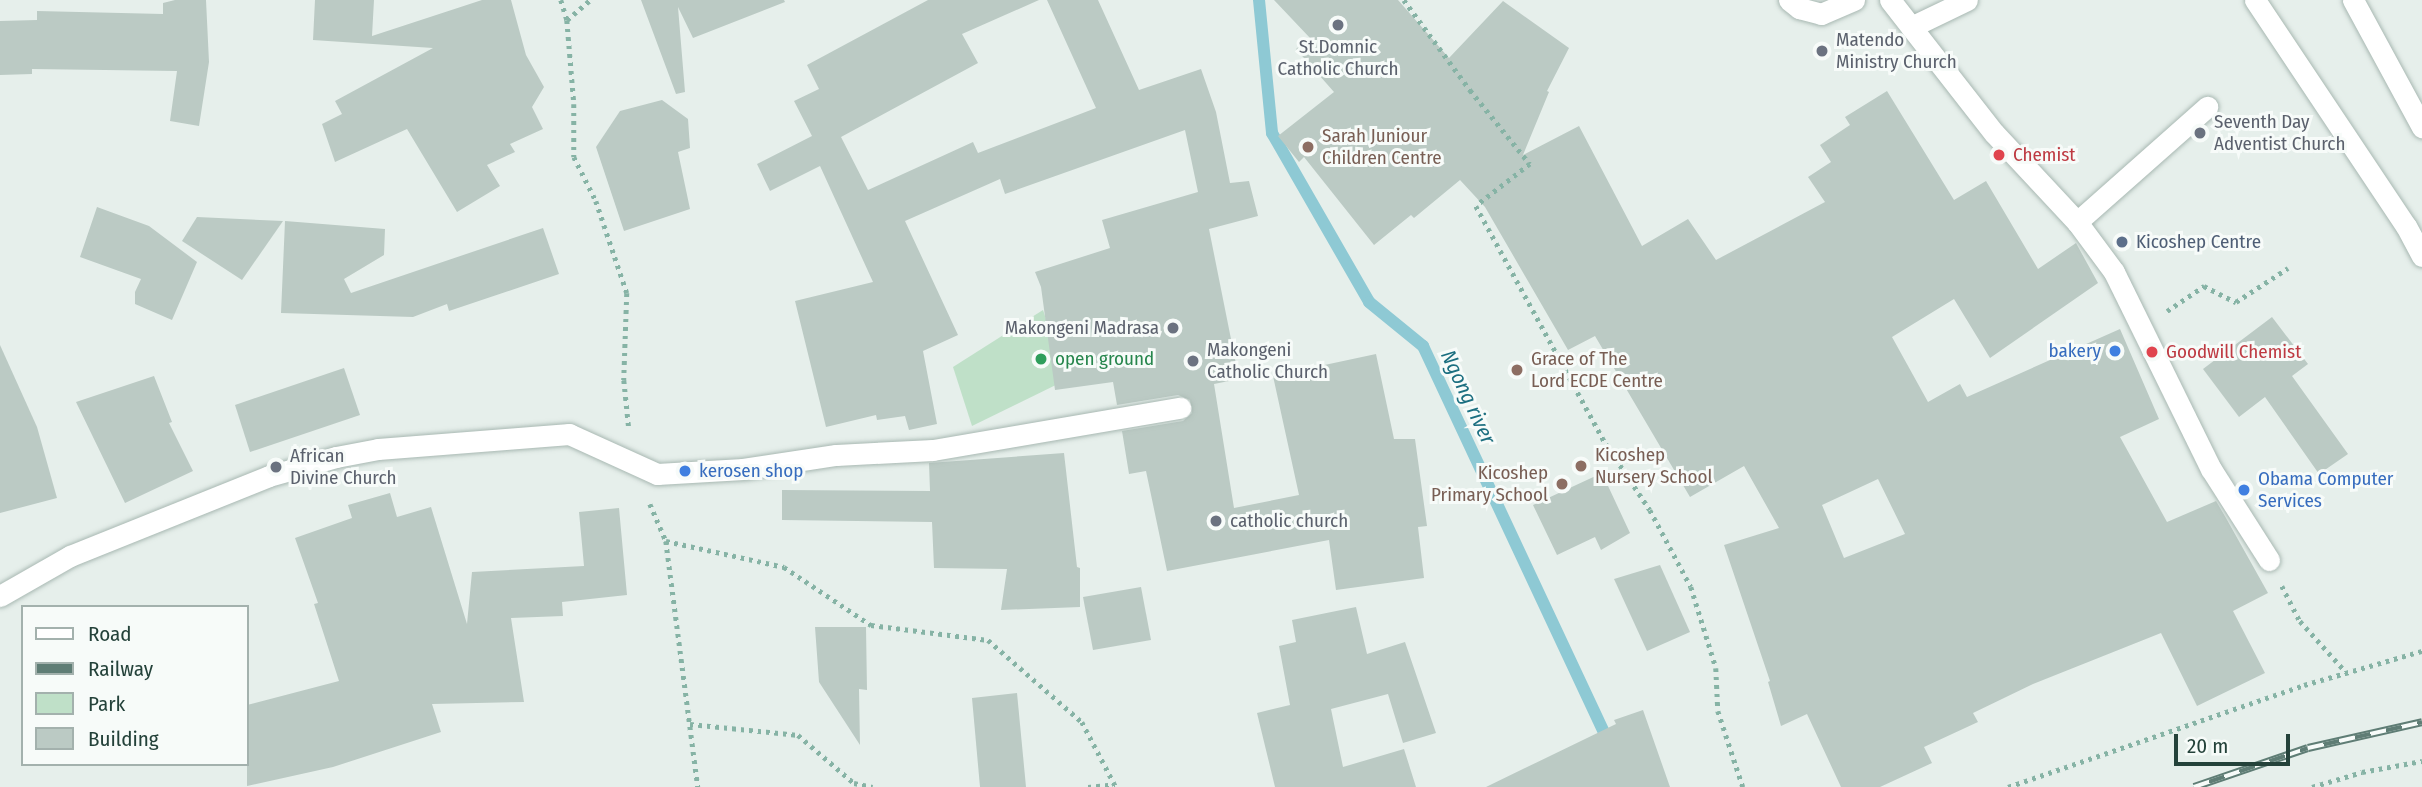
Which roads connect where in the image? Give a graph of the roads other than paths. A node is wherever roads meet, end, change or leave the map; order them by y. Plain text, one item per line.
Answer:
1 (1789, 0) edge
2 (1854, 0) edge
3 (1889, 0) edge
4 (1967, 0) edge
5 (2255, 0) edge
6 (2353, 0) edge
7 (1911, 27) junction
8 (2207, 107) dead end
9 (2422, 127) edge
10 (2077, 222) junction
11 (2422, 257) edge
12 (1181, 408) dead end
13 (2269, 560) road end
14 (0, 596) edge

1 - 2 street
3 - 7 street
4 - 7 street
5 - 11 street
6 - 9 street
7 - 10 street
8 - 10 street
10 - 13 street
12 - 14 street

